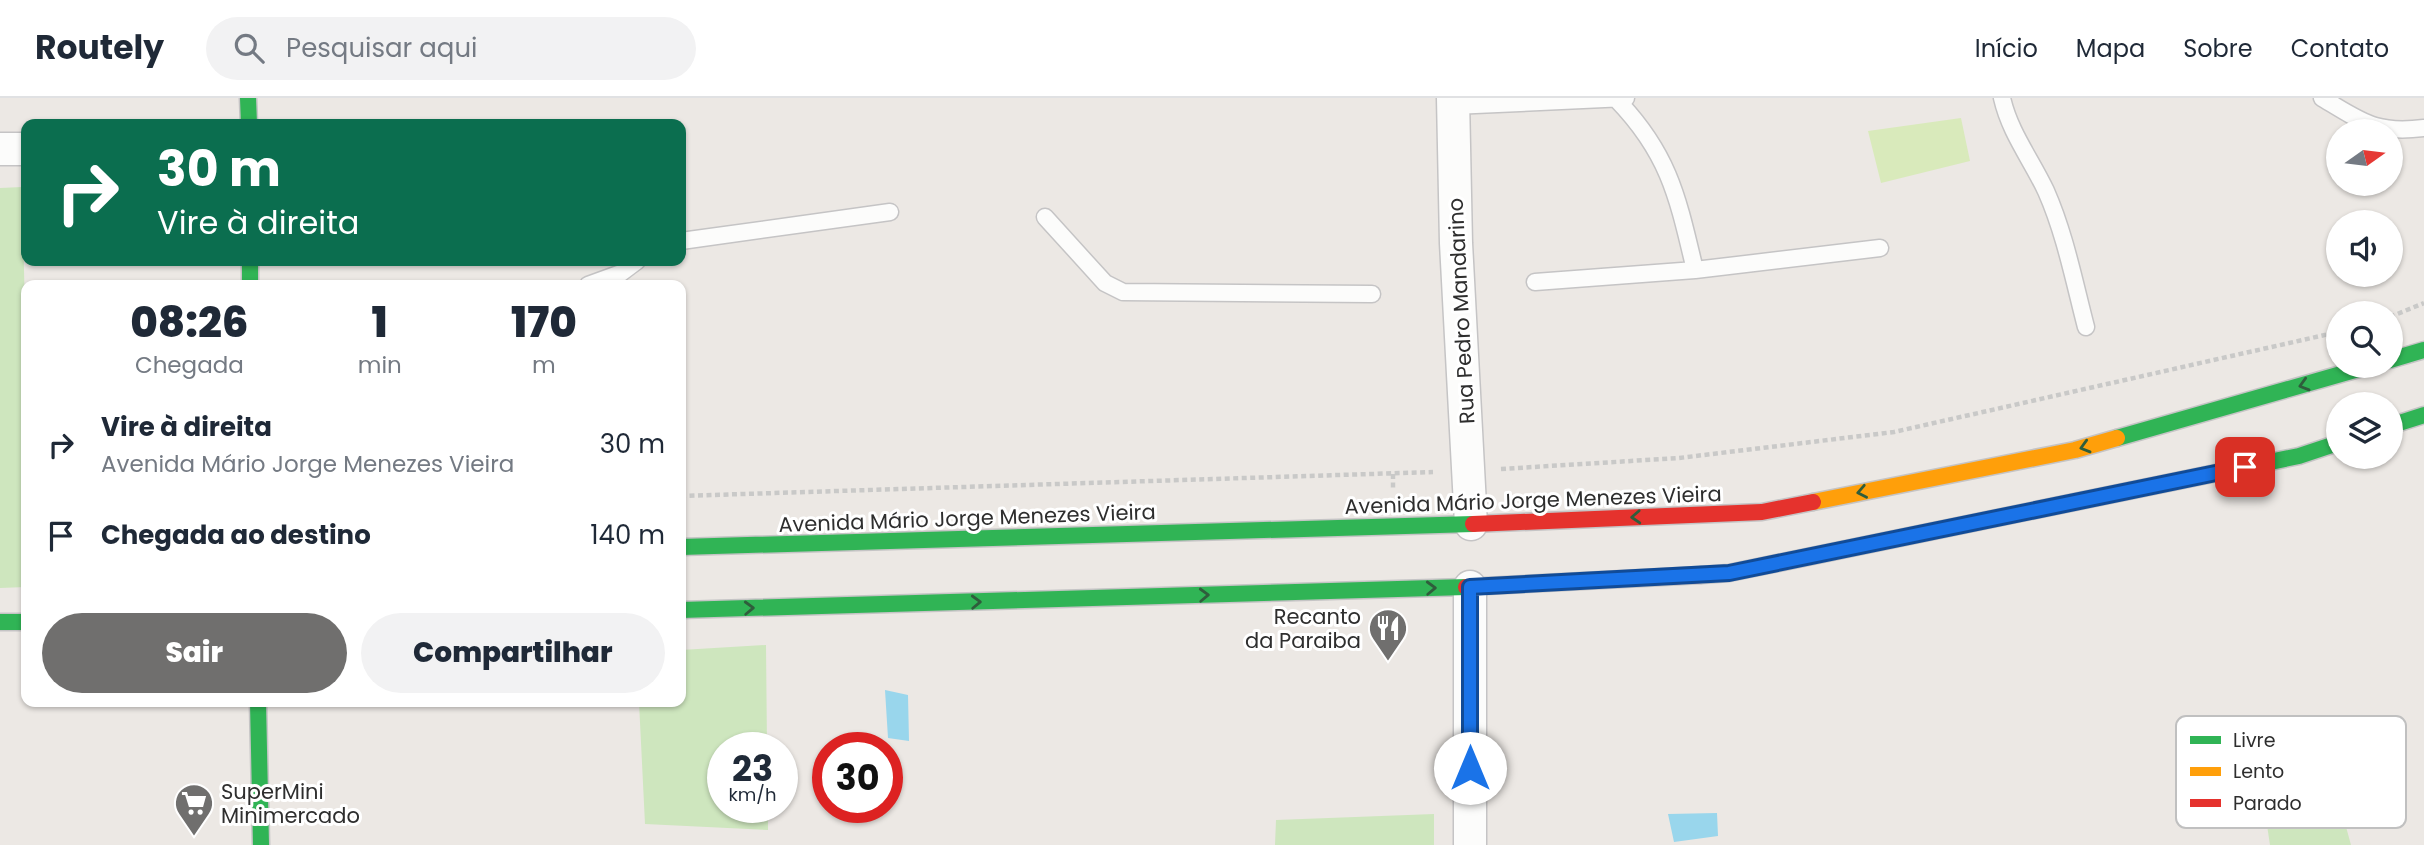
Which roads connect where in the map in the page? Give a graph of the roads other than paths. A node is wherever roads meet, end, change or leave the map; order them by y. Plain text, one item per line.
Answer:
1 (248, 98) edge
2 (2002, 98) edge
3 (2322, 98) edge
4 (1623, 99) edge
5 (1453, 102) edge
6 (248, 119) edge
7 (2424, 128) edge
8 (0, 149) edge
9 (21, 149) edge
10 (890, 212) dead end
11 (1045, 217) dead end
12 (686, 240) edge
13 (1880, 248) dead end
14 (630, 266) edge
15 (1695, 270) junction
16 (602, 280) edge
17 (1535, 282) dead end
18 (1373, 294) dead end
19 (2085, 327) dead end
20 (2424, 350) edge
21 (2403, 356) edge
22 (2327, 378) edge
23 (2424, 415) edge
24 (2403, 422) edge
25 (2326, 447) edge
26 (1762, 512) junction
27 (1471, 524) junction
28 (1745, 530) dead end
29 (686, 547) edge
30 (1734, 552) dead end
31 (1729, 573) junction
32 (1470, 587) junction
33 (686, 610) edge
34 (0, 622) edge
35 (21, 622) edge
36 (258, 707) edge
37 (261, 845) edge
38 (1470, 845) edge

1 - 6 main road
2 - 19 lane
3 - 7 lane
4 - 5 lane
4 - 15 lane
5 - 27 street, Rua Pedro Mandarino
8 - 9 street
10 - 12 lane
11 - 18 lane
13 - 15 lane
14 - 16 lane
15 - 17 lane
20 - 21 main road
22 -> 26 main road, Avenida Mário Jorge Menezes Vieira
23 - 24 main road
25 - 31 main road
26 -> 27 main road, Avenida Mário Jorge Menezes Vieira
26 - 28 main road
27 - 29 main road, Avenida Mário Jorge Menezes Vieira
30 - 31 main road
31 - 32 main road
33 -> 32 main road
32 - 38 street
34 - 35 main road
36 - 37 main road

